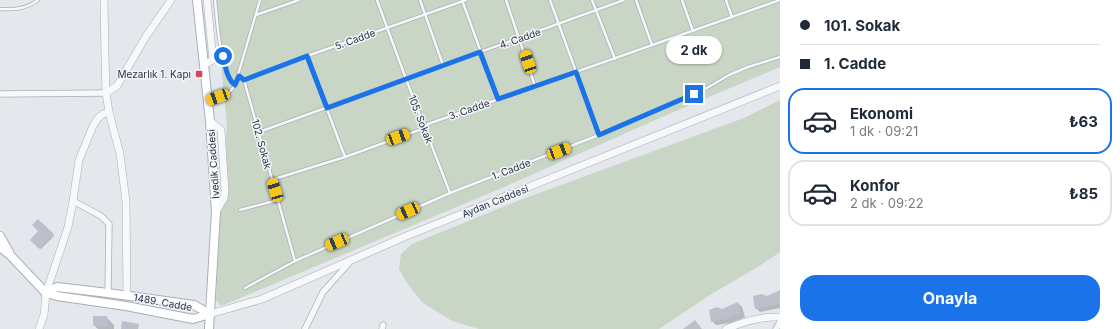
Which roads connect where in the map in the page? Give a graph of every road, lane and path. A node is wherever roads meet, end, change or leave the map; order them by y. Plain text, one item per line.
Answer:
1 (38, 0) edge
2 (104, 0) edge
3 (171, 0) edge
4 (215, 0) edge
5 (260, 0) edge
6 (299, 0) edge
7 (377, 0) edge
8 (420, 0) edge
9 (464, 0) edge
10 (506, 0) edge
11 (550, 0) edge
12 (592, 0) edge
13 (624, 0) edge
14 (636, 0) edge
15 (682, 0) edge
16 (726, 0) edge
17 (769, 0) edge
18 (780, 0) edge
19 (197, 1) edge
20 (207, 1) edge
21 (770, 4) junction
22 (0, 9) edge
23 (595, 10) junction
24 (256, 15) junction
25 (425, 15) junction
26 (732, 17) junction
27 (558, 25) junction
28 (387, 28) junction
29 (693, 31) junction
30 (520, 38) junction
31 (652, 45) junction
32 (480, 52) junction
33 (307, 56) junction
34 (780, 57) edge
35 (614, 59) junction
36 (204, 65) junction
37 (443, 65) junction
38 (576, 72) junction
39 (239, 76) junction
40 (406, 79) junction
41 (244, 80) junction
42 (235, 85) junction
43 (535, 86) junction
44 (780, 86) edge
45 (106, 93) junction
46 (0, 94) edge
47 (498, 99) junction
48 (208, 101) junction
49 (327, 108) junction
50 (109, 112) junction
51 (425, 128) junction
52 (259, 132) junction
53 (599, 135) junction
54 (345, 156) junction
55 (272, 180) junction
56 (450, 193) junction
57 (278, 200) junction
58 (74, 201) junction
59 (240, 210) dead end
60 (0, 236) edge
61 (0, 247) edge
62 (10, 255) junction
63 (353, 258) junction
64 (295, 261) junction
65 (245, 288) dead end
66 (46, 293) junction
67 (108, 293) junction
68 (127, 295) junction
69 (126, 306) junction
70 (210, 314) junction
71 (780, 317) edge
72 (780, 322) edge
73 (39, 329) edge
74 (209, 329) edge
75 (306, 329) edge
76 (726, 329) edge
77 (776, 329) edge

1 - 22 lane
2 - 45 street
3 - 45 street
4 - 42 lane
5 - 24 lane
6 - 24 lane
7 - 28 lane, 105. Sokak
8 - 25 lane
9 - 25 lane, 5. Cadde
9 - 32 lane
10 - 30 lane
11 - 27 lane
12 - 23 lane
13 - 23 lane, 4. Cadde
14 - 31 lane
15 - 29 lane
16 - 26 lane
17 - 21 lane
18 - 21 lane, 3. Cadde
19 - 20 street
19 - 36 main road, İvedik Caddesi
20 - 36 street
21 - 26 lane, 3. Cadde
23 - 27 lane, 4. Cadde
23 - 35 lane
24 - 39 lane
25 - 28 lane, 5. Cadde
25 - 37 lane
26 - 29 lane, 3. Cadde
27 - 30 lane, 4. Cadde
27 - 38 lane
28 - 33 lane, 5. Cadde
28 - 40 lane, 105. Sokak
29 - 31 lane, 3. Cadde
30 - 32 lane, 4. Cadde
30 - 43 lane
31 - 35 lane, 3. Cadde
32 - 37 lane, 4. Cadde
32 - 47 lane
33 - 41 lane, 5. Cadde
33 - 49 lane
34 - 53 lane, 1. Cadde
35 - 38 lane, 3. Cadde
36 - 48 main road, İvedik Caddesi
37 - 40 lane, 4. Cadde
38 - 43 lane, 3. Cadde
38 - 53 lane
39 - 41 lane
39 - 42 lane
40 - 49 lane, 4. Cadde
40 - 51 lane, 105. Sokak
41 - 52 lane, 102. Sokak
42 - 48 lane
43 - 47 lane, 3. Cadde
44 - 63 street, Aydan Caddesi
45 - 46 street
45 - 50 street
47 - 51 lane, 3. Cadde
48 - 70 main road, İvedik Caddesi
49 - 52 lane, 4. Cadde
49 - 54 lane
50 - 58 street
50 - 68 street
51 - 54 lane, 3. Cadde
51 - 56 lane, 105. Sokak
52 - 55 lane, 102. Sokak
53 - 56 lane, 1. Cadde
54 - 55 lane, 3. Cadde
55 - 57 lane, 102. Sokak
56 - 64 lane, 1. Cadde
57 - 59 lane
57 - 64 lane, 102. Sokak
58 - 66 street
58 - 67 street
60 - 62 main road
61 - 62 main road
62 - 66 main road
63 - 70 street, Aydan Caddesi
63 - 75 street
64 - 65 lane, 1. Cadde
66 - 67 main road, 1489. Cadde
66 - 69 main road, 1489. Cadde
66 - 73 street
67 - 68 main road, 1489. Cadde
68 - 69 main road
68 - 70 main road, 1489. Cadde
69 - 70 main road, 1489. Cadde
70 - 74 main road, İvedik Caddesi
71 - 76 street
72 - 77 street

